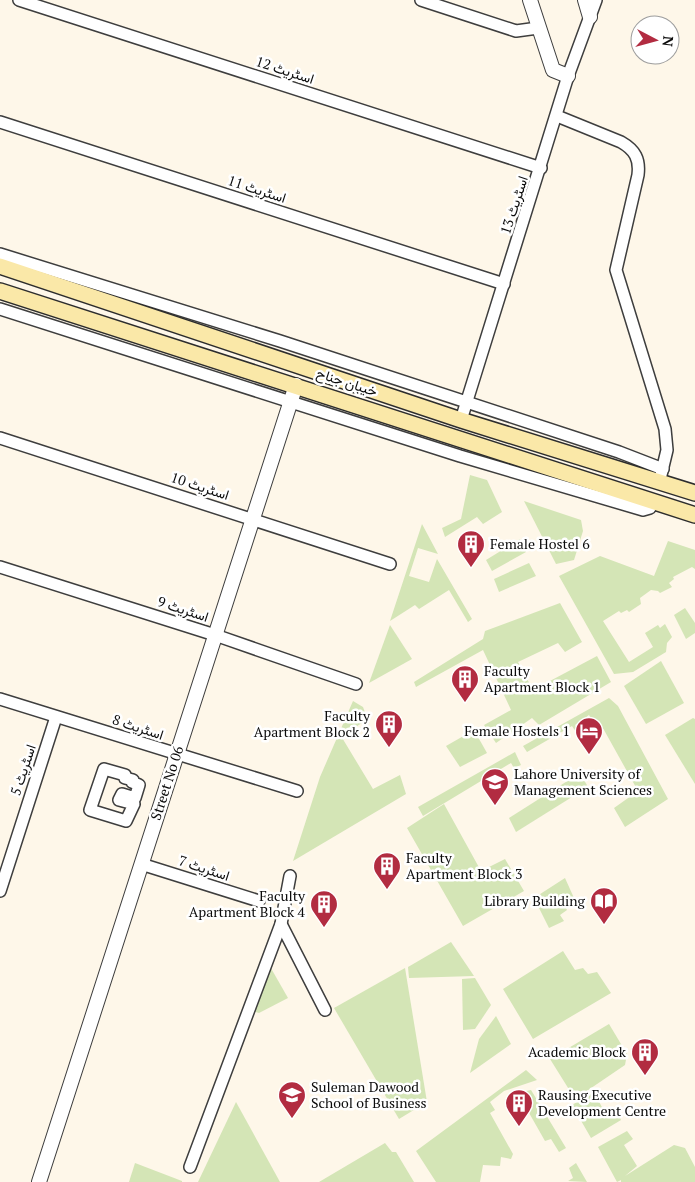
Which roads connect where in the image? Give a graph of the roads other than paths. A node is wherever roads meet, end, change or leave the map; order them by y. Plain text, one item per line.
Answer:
1 (19, 0) edge
2 (421, 0) edge
3 (530, 0) edge
4 (585, 0) edge
5 (596, 0) edge
6 (590, 17) junction
7 (538, 28) junction
8 (568, 76) junction
9 (557, 116) junction
10 (0, 122) edge
11 (541, 168) junction
12 (0, 254) edge
13 (0, 266) edge
14 (504, 284) junction
15 (0, 291) edge
16 (0, 309) edge
17 (280, 341) junction
18 (274, 358) junction
19 (296, 385) junction
20 (290, 402) junction
21 (466, 402) junction
22 (461, 420) junction
23 (0, 438) edge
24 (660, 476) junction
25 (695, 494) edge
26 (653, 501) junction
27 (695, 515) edge
28 (253, 519) junction
29 (390, 564) dead end
30 (0, 566) edge
31 (215, 635) junction
32 (356, 684) dead end
33 (0, 699) edge
34 (56, 717) junction
35 (177, 755) junction
36 (140, 785) joint
37 (297, 792) dead end
38 (141, 864) junction
39 (290, 876) dead end
40 (0, 890) edge
41 (259, 902) dead end
42 (281, 924) junction
43 (325, 1010) dead end
44 (190, 1167) dead end
45 (39, 1182) edge

1 - 11 street, اسٹریٹ 12
2 - 7 street
3 - 7 street
4 - 6 street
5 - 6 street, اسٹریٹ 13
6 - 8 street, اسٹریٹ 13
7 - 8 street
8 - 9 street, اسٹریٹ 13
9 - 11 street, اسٹریٹ 13
9 - 24 street
10 - 14 street, اسٹریٹ 11
11 - 14 street, اسٹریٹ 13
12 - 17 street
13 - 18 main road, خیبان جناح
14 - 21 street, اسٹریٹ 13
15 - 19 main road, خیبان جناح
16 - 20 street
17 - 18 street
17 - 21 street
18 - 22 main road, خیبان جناح
19 - 20 street, Street No 06
19 - 26 main road, خیبان جناح
20 - 26 street
20 - 28 street, Street No 06
21 - 22 street, اسٹریٹ 13
21 - 24 street
22 - 24 main road, خیبان جناح
23 - 28 street, اسٹریٹ 10
24 - 25 main road, خیبان جناح
26 - 27 main road, خیبان جناح
28 - 29 street, اسٹریٹ 10
28 - 31 street, Street No 06
30 - 31 street, اسٹریٹ 9
31 - 32 street, اسٹریٹ 9
31 - 35 street, Street No 06
33 - 34 street, اسٹریٹ 8
34 - 35 street, اسٹریٹ 8
34 - 40 street, اسٹریٹ 5
35 - 37 street, اسٹریٹ 8
35 - 38 street, Street No 06
36 - 36 street
38 - 41 street, اسٹریٹ 7
38 - 45 street, Street No 06
39 - 42 street
42 - 43 street
42 - 44 street

